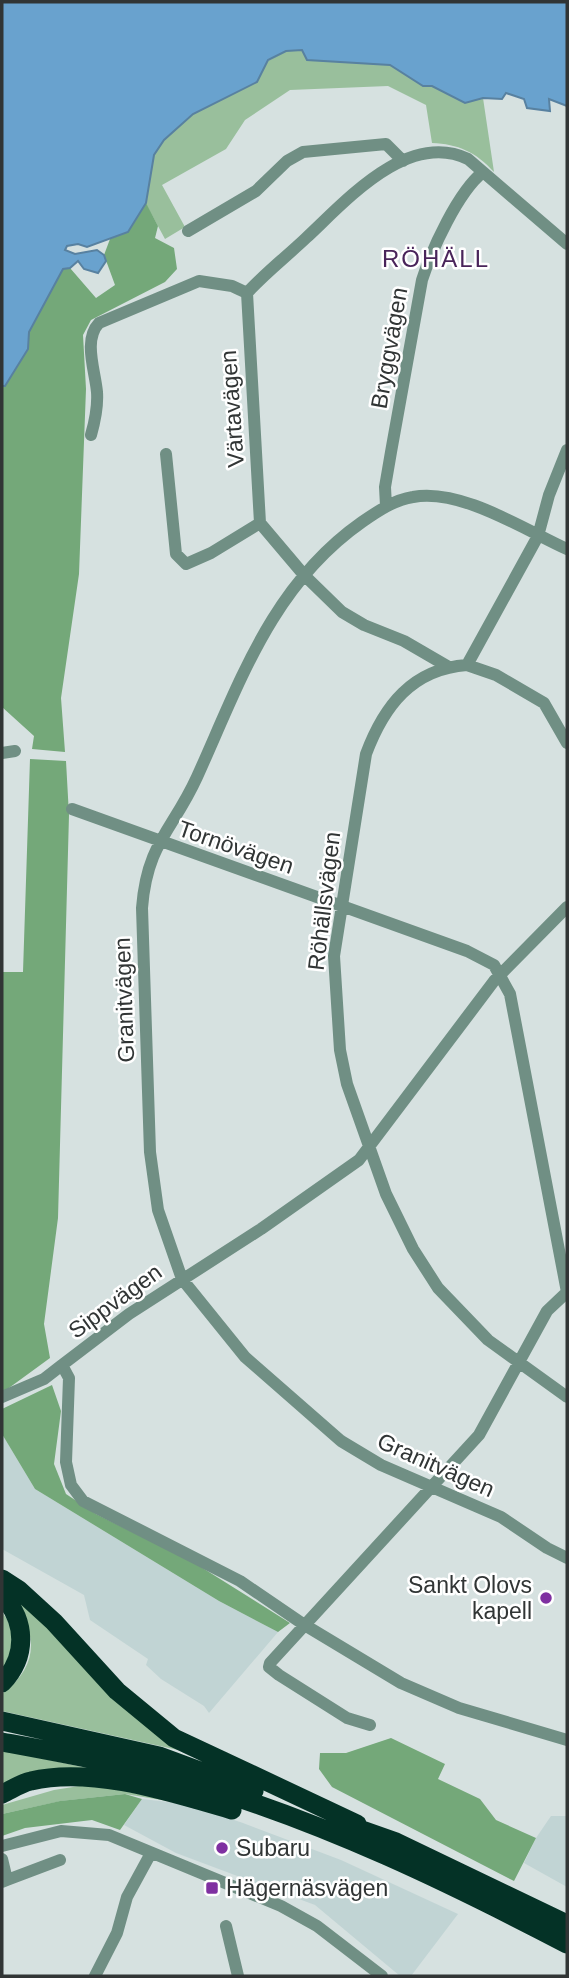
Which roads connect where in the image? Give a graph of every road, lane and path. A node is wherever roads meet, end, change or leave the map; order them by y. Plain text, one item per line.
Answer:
1 (403, 161) junction
2 (483, 172) junction
3 (188, 231) dead end
4 (567, 244) edge
5 (247, 293) junction
6 (91, 435) dead end
7 (567, 450) edge
8 (166, 454) dead end
9 (386, 506) junction
10 (260, 523) junction
11 (538, 536) junction
12 (567, 549) edge
13 (304, 575) junction
14 (467, 665) junction
15 (447, 666) junction
16 (567, 743) edge
17 (72, 809) dead end
18 (158, 842) junction
19 (344, 907) junction
20 (567, 907) edge
21 (499, 974) junction
22 (369, 1151) junction
23 (182, 1279) junction
24 (567, 1292) edge
25 (518, 1362) junction
26 (62, 1365) junction
27 (2, 1397) edge
28 (567, 1397) edge
29 (433, 1488) junction
30 (567, 1558) edge
31 (2, 1579) edge
32 (2, 1595) edge
33 (303, 1625) junction
34 (2, 1683) edge
35 (2, 1721) edge
36 (370, 1725) dead end
37 (567, 1740) edge
38 (2, 1742) edge
39 (2, 1794) edge
40 (322, 1827) junction
41 (396, 1842) junction
42 (2, 1846) edge
43 (151, 1853) junction
44 (2, 1859) edge
45 (60, 1860) dead end
46 (4, 1881) edge
47 (567, 1924) edge
48 (226, 1926) dead end
49 (567, 1944) edge
50 (95, 1976) edge
51 (238, 1976) edge
52 (382, 1976) edge

1 - 2 street
1 - 3 street
1 - 5 street
2 - 4 street
2 - 9 street, Bryggvägen
5 - 6 street
5 - 10 street, Värtavägen
7 - 11 street
8 - 10 street
9 - 11 street, Granitvägen
9 - 13 street, Granitvägen
10 - 13 street
11 - 12 street, Granitvägen
11 - 14 street
13 - 15 street
13 - 18 street, Granitvägen
14 - 15 street, Röhällsvägen
14 - 16 street
15 - 19 street, Röhällsvägen
17 - 18 street, Tornövägen
18 - 19 street, Tornövägen
18 - 23 street, Granitvägen
19 - 21 street, Tornövägen
19 - 22 street, Röhällsvägen
20 - 21 street, Sippvägen
21 - 22 street, Sippvägen
21 - 24 street
22 - 23 street, Sippvägen
22 - 25 street, Röhällsvägen
23 - 26 street, Sippvägen
23 - 29 street, Granitvägen
24 - 25 street
25 - 28 street, Röhällsvägen
25 - 29 street
26 - 27 street
26 - 33 street, Sippvägen
29 - 30 street, Granitvägen
29 - 33 street
31 - 41 highway
32 - 34 highway
33 - 36 street
33 - 37 street, Sippvägen
35 - 41 highway
38 - 40 highway
39 - 40 highway
40 - 49 highway
41 - 47 highway
42 - 43 street
43 - 50 street
43 - 52 street
44 - 46 street
45 - 46 street
48 - 51 street

